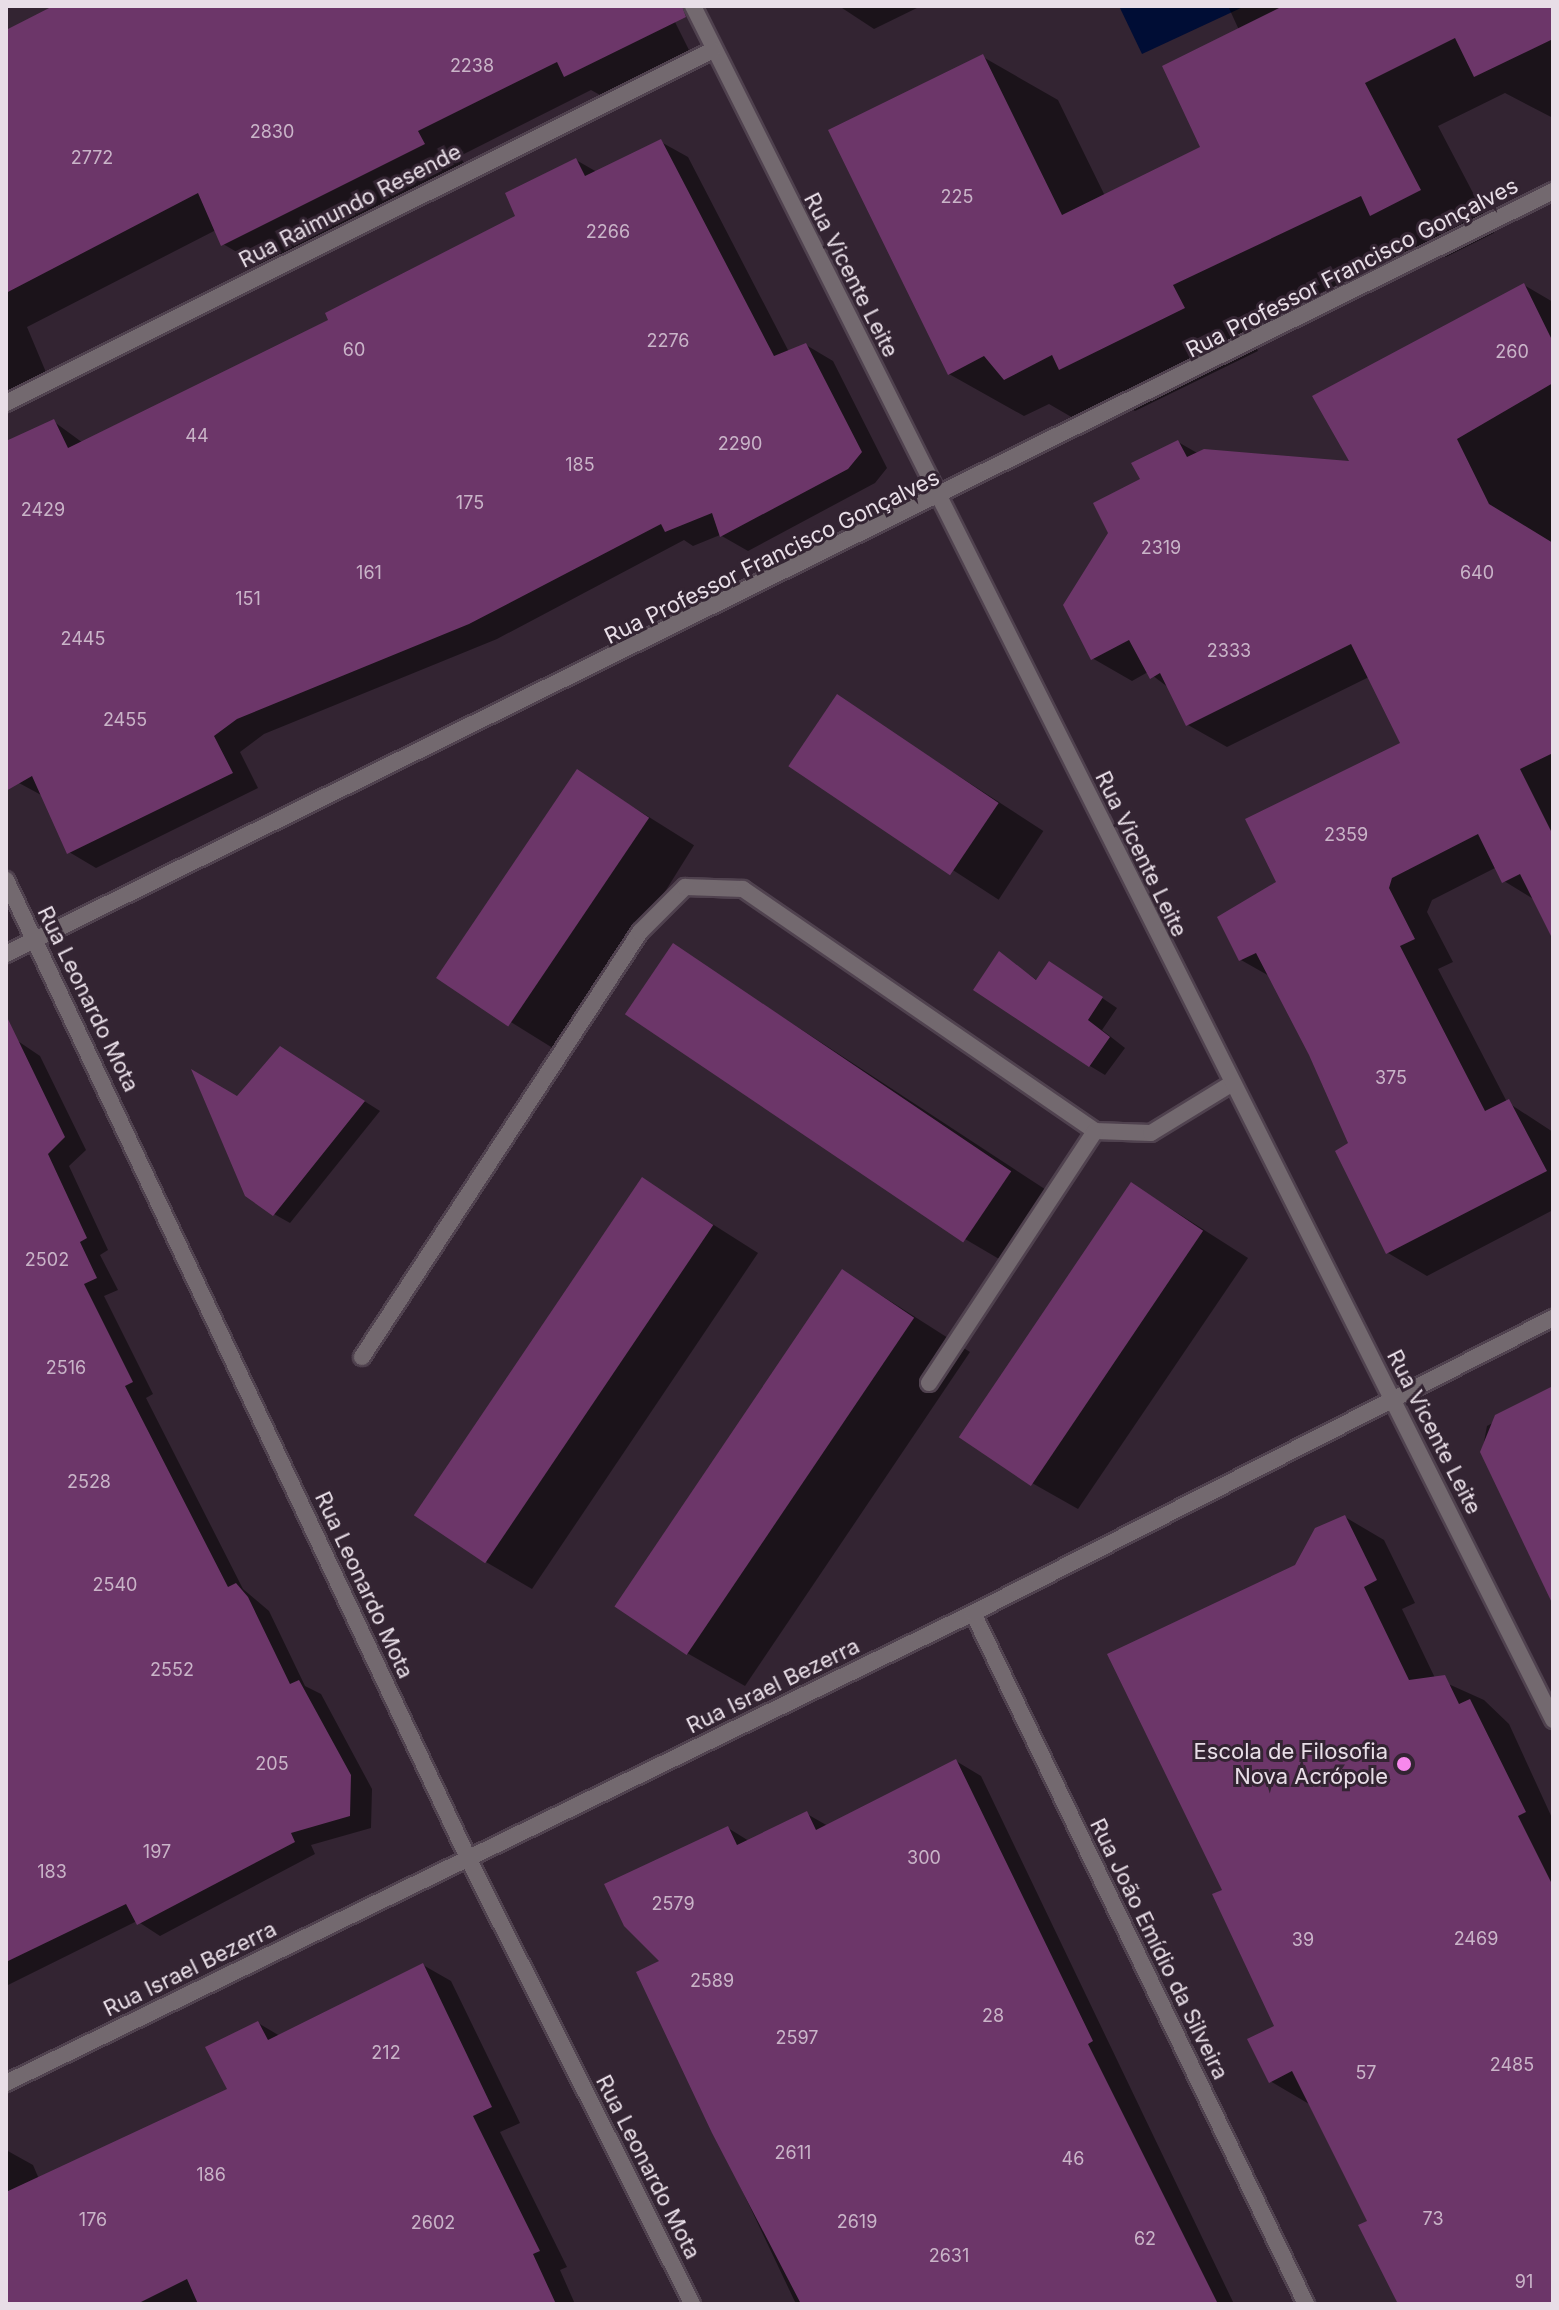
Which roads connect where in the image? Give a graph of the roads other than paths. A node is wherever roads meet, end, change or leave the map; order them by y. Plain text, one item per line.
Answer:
1 (693, 6) edge
2 (713, 50) junction
3 (1553, 191) edge
4 (6, 403) edge
5 (941, 499) junction
6 (6, 880) edge
7 (36, 939) junction
8 (6, 954) edge
9 (1231, 1084) junction
10 (1095, 1131) junction
11 (1553, 1318) edge
12 (362, 1357) dead end
13 (929, 1383) dead end
14 (1393, 1398) junction
15 (973, 1613) junction
16 (1553, 1720) edge
17 (468, 1858) junction
18 (6, 2083) edge
19 (692, 2304) edge
20 (1306, 2304) edge

1 - 2 street, Rua Vicente Leite
2 - 4 street, Rua Raimundo Resende
2 - 5 street, Rua Vicente Leite
3 - 5 street, Rua Professor Francisco Gonçalves
5 - 7 street, Rua Professor Francisco Gonçalves
5 - 9 street, Rua Vicente Leite
6 - 7 street, Rua Leonardo Mota
7 - 8 street, Rua Professor Francisco Gonçalves
7 - 17 street, Rua Leonardo Mota
9 - 10 street
9 - 14 street, Rua Vicente Leite
10 - 12 street
10 - 13 street
11 - 14 street, Rua Israel Bezerra
14 - 15 street, Rua Israel Bezerra
14 - 16 street, Rua Vicente Leite
15 - 17 street, Rua Israel Bezerra
15 - 20 street, Rua João Emídio da Silveira
17 - 18 street, Rua Israel Bezerra
17 - 19 street, Rua Leonardo Mota

